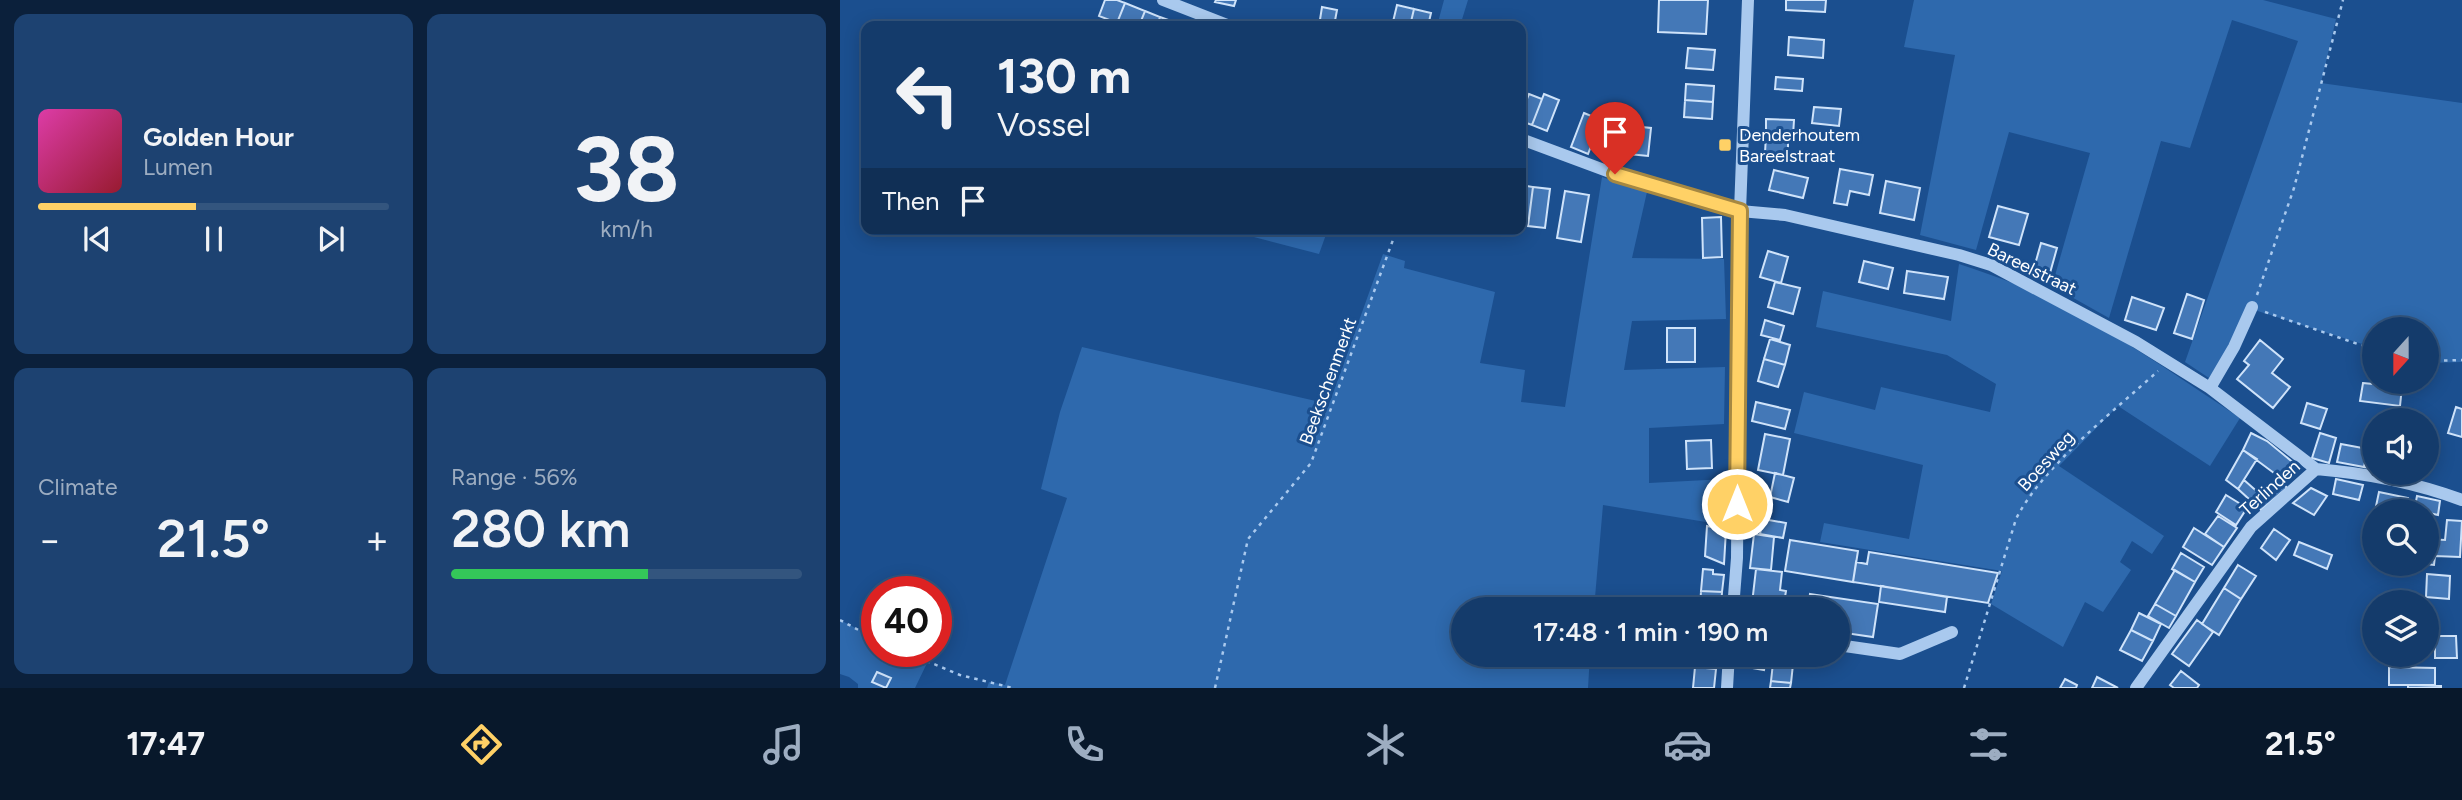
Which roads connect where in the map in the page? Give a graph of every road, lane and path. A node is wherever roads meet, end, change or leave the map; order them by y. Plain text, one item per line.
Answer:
1 (1163, 0) edge
2 (1748, 0) edge
3 (2343, 0) edge
4 (1217, 21) edge
5 (1526, 141) edge
6 (1740, 211) junction
7 (1395, 235) edge
8 (2252, 307) junction
9 (2362, 345) edge
10 (2462, 360) edge
11 (2440, 361) edge
12 (2169, 362) junction
13 (2210, 388) junction
14 (2316, 470) junction
15 (2462, 500) edge
16 (1734, 597) edge
17 (840, 620) edge
18 (861, 631) edge
19 (1952, 632) dead end
20 (1850, 647) edge
21 (939, 667) edge
22 (1728, 667) edge
23 (1013, 688) edge
24 (1215, 688) edge
25 (1727, 688) edge
26 (1964, 688) edge
27 (2136, 688) edge

1 - 4 street
2 - 6 street
3 - 8 path
5 - 6 street, Bareelstraat
6 - 12 street, Bareelstraat
6 - 16 street
7 - 24 path, Beekschenmerkt
8 - 9 path
8 - 13 street
10 - 11 path
12 - 13 street, Bareelstraat
12 - 26 path, Boesweg
13 - 14 street, Bareelstraat
14 - 15 street, Terlinden
14 - 27 street, Terlinden
17 - 18 path
19 - 20 street
21 - 23 path
22 - 25 street

